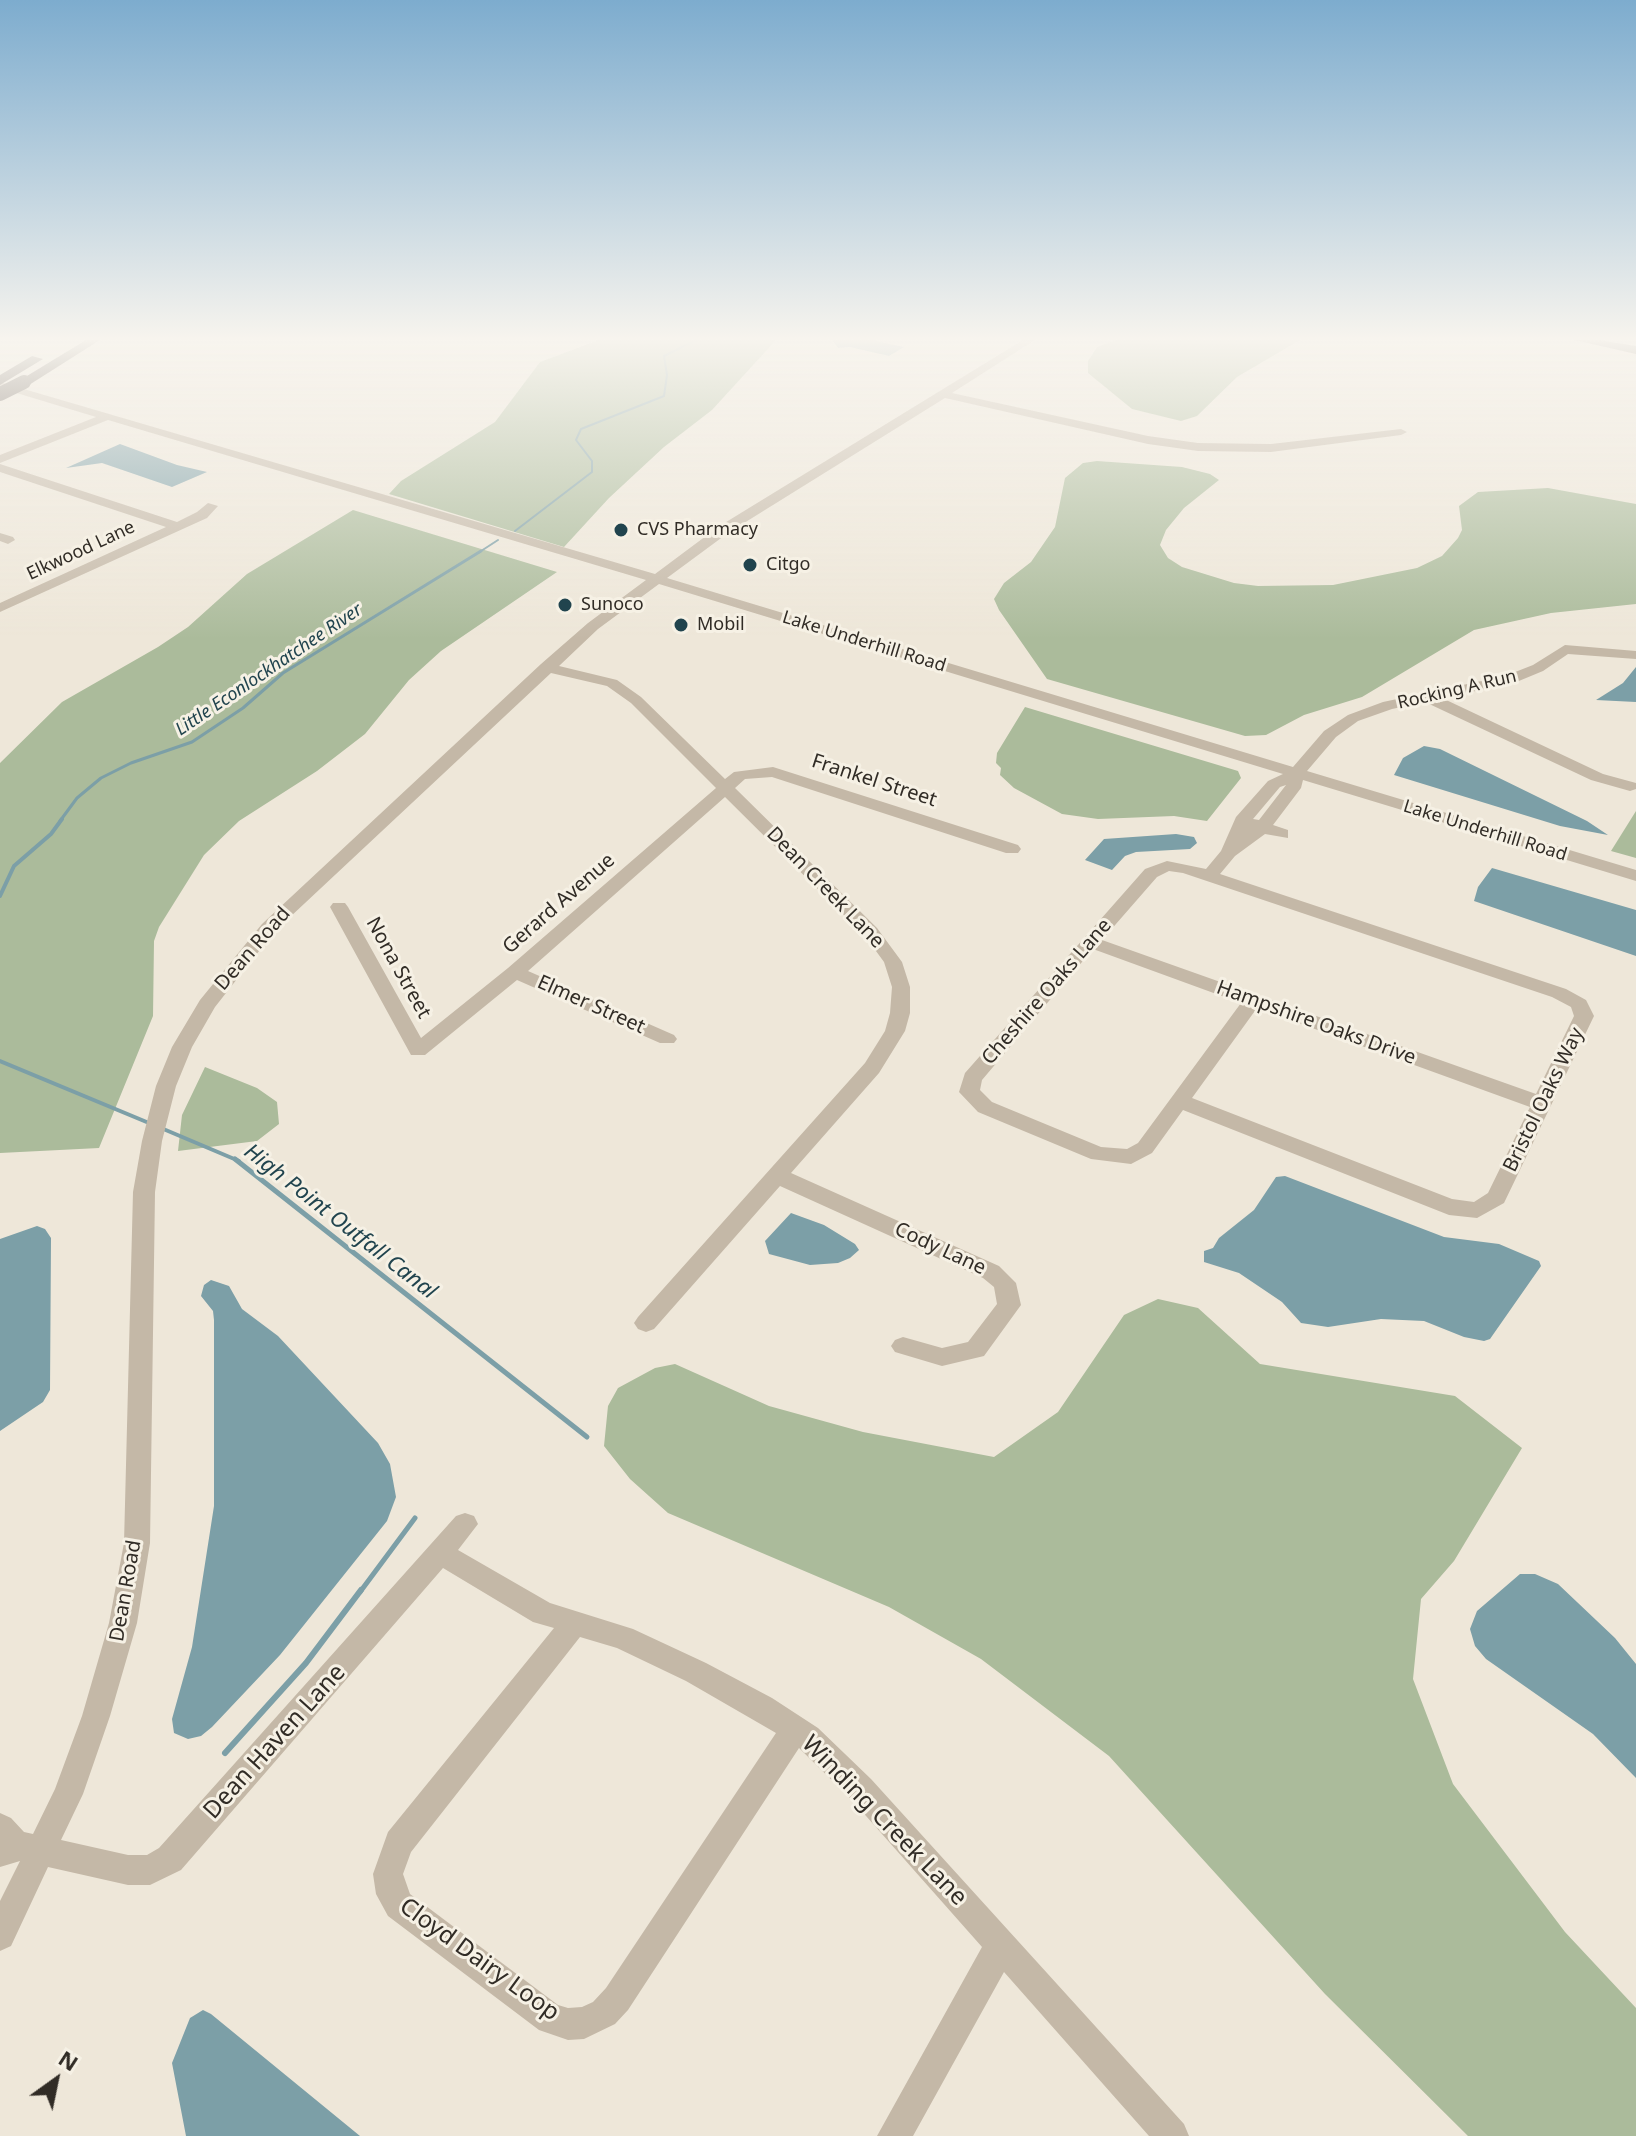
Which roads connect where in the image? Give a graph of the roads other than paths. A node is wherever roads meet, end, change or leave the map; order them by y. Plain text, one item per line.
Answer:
1 (49, 440) edge
2 (188, 440) edge
3 (869, 440) edge
4 (1150, 440) edge
5 (1199, 440) edge
6 (1268, 440) edge
7 (1339, 440) edge
8 (0, 459) edge
9 (0, 468) edge
10 (212, 506) dead end
11 (177, 526) junction
12 (653, 578) junction
13 (0, 608) edge
14 (1636, 655) edge
15 (546, 667) junction
16 (1427, 697) junction
17 (1296, 774) junction
18 (1630, 786) dead end
19 (725, 787) junction
20 (1242, 821) junction
21 (1262, 827) junction
22 (1282, 834) dead end
23 (1012, 849) dead end
24 (1229, 852) junction
25 (1209, 876) junction
26 (1636, 876) edge
27 (339, 907) dead end
28 (1090, 942) junction
29 (515, 972) junction
30 (1253, 1000) junction
31 (667, 1039) dead end
32 (418, 1050) joint
33 (1180, 1101) junction
34 (1542, 1104) junction
35 (776, 1175) junction
36 (646, 1323) dead end
37 (903, 1346) dead end
38 (465, 1524) dead end
39 (442, 1554) junction
40 (573, 1625) junction
41 (795, 1729) junction
42 (15, 1844) edge
43 (0, 1935) edge
44 (1001, 1945) junction
45 (894, 2136) edge
46 (1172, 2136) edge

1 - 8 street
2 - 12 street, Lake Underhill Road
3 - 12 street, Dean Road
4 - 7 street
5 - 6 street
9 - 11 street
10 - 11 street, Elkwood Lane
11 - 13 street, Elkwood Lane
12 - 15 street, Dean Road
12 - 17 street, Lake Underhill Road
14 - 16 street, Rocking A Run
15 - 19 street, Dean Creek Lane
15 - 42 street, Dean Road
16 - 17 street, Rocking A Run
16 - 18 street
17 - 20 street, Rocking A Run
17 - 21 street, Rocking A Run
17 - 26 street, Lake Underhill Road
19 - 23 street, Frankel Street
19 - 29 street, Gerard Avenue
19 - 35 street, Dean Creek Lane
20 - 21 street
20 - 24 street, Rocking A Run
21 - 22 street
21 - 24 street, Rocking A Run
24 - 25 street, Rocking A Run
25 - 28 street, Cheshire Oaks Lane
25 - 34 street, Bristol Oaks Way
27 - 32 street, Nona Street
28 - 30 street, Hampshire Oaks Drive
28 - 33 street, Cheshire Oaks Lane
29 - 31 street, Elmer Street
29 - 32 street, Gerard Avenue
30 - 33 street, Cheshire Oaks Lane
30 - 34 street, Hampshire Oaks Drive
33 - 34 street, Bristol Oaks Way
35 - 36 street, Dean Creek Lane
35 - 37 street, Cody Lane
38 - 39 street, Dean Haven Lane
39 - 40 street, Winding Creek Lane
39 - 42 street, Dean Haven Lane
40 - 41 street, Winding Creek Lane
40 - 41 street, Cloyd Dairy Loop
41 - 44 street, Winding Creek Lane
42 - 43 street, Dean Road
44 - 45 street
44 - 46 street, Winding Creek Lane

